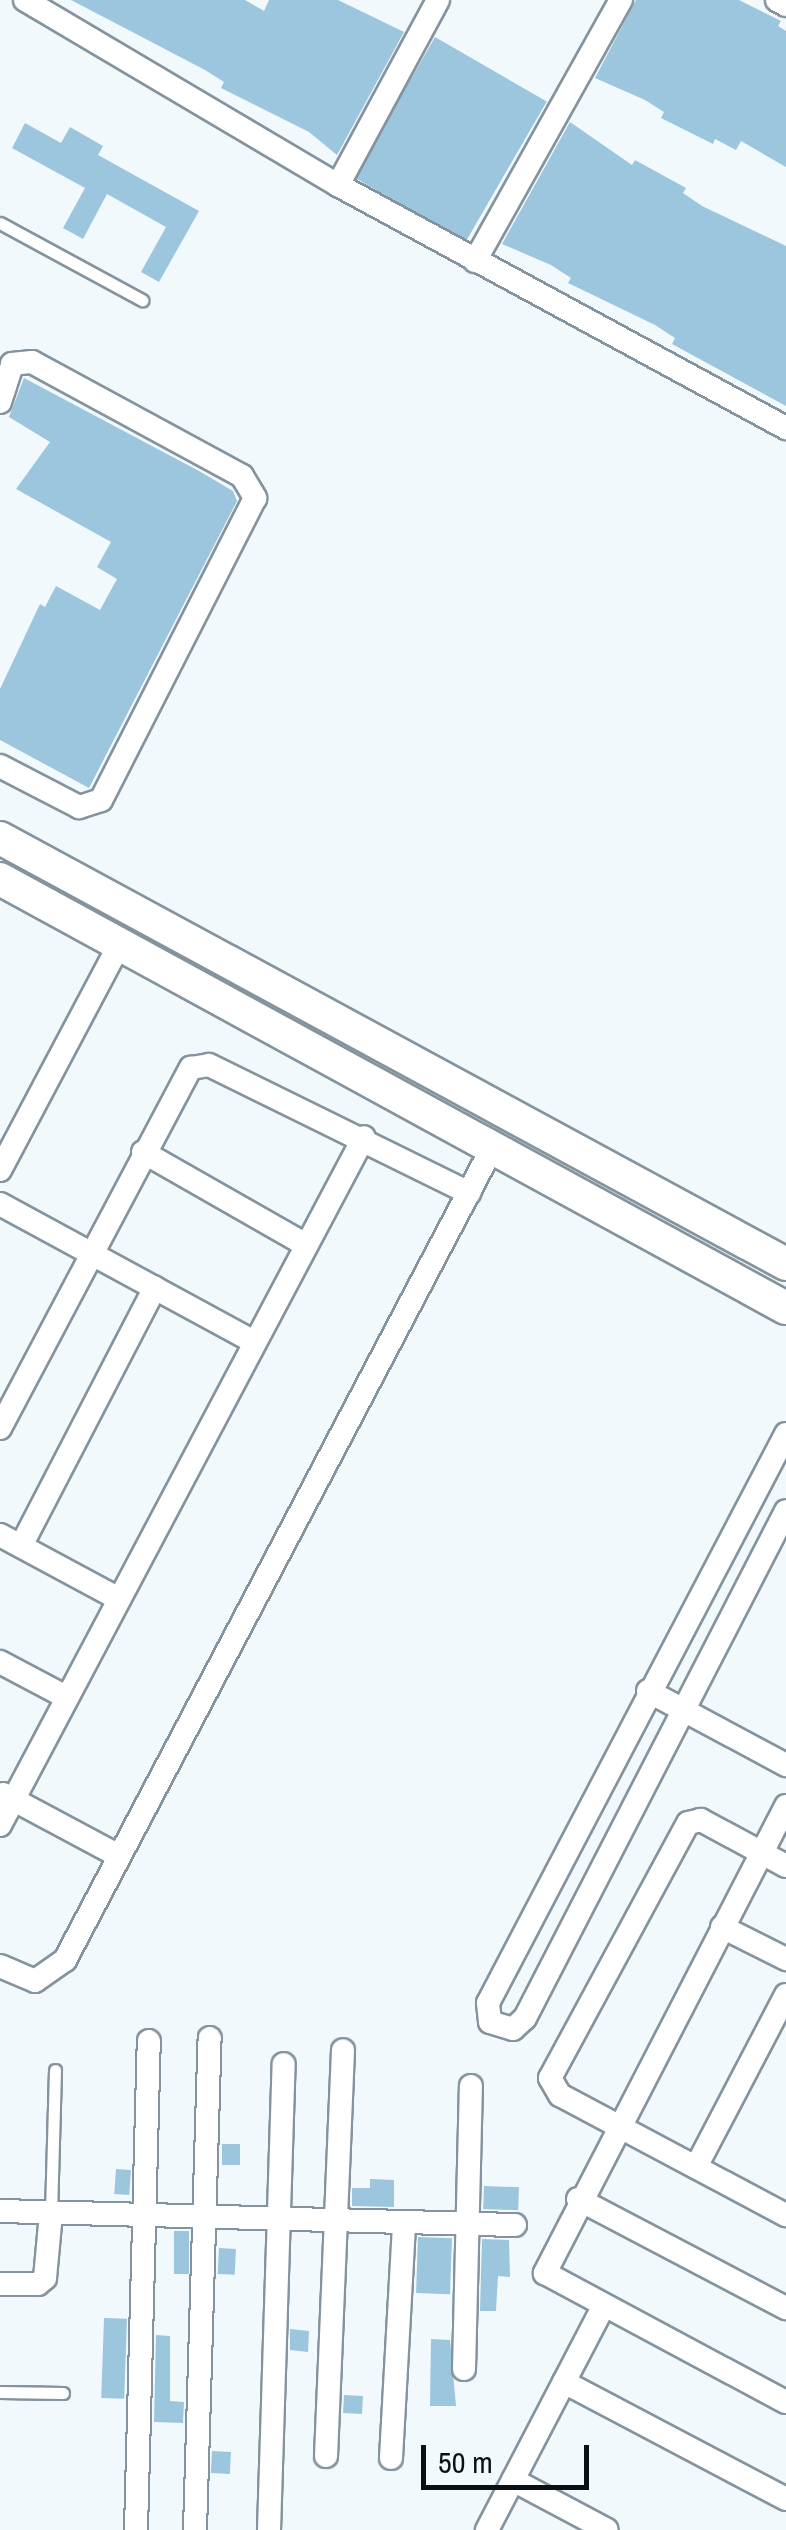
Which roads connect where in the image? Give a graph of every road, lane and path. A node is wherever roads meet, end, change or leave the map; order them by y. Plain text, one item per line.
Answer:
1 (24, 0) edge
2 (438, 0) edge
3 (621, 0) edge
4 (777, 0) edge
5 (786, 5) edge
6 (338, 185) junction
7 (0, 223) edge
8 (475, 261) junction
9 (142, 300) dead end
10 (0, 402) edge
11 (786, 428) edge
12 (0, 766) edge
13 (0, 838) edge
14 (0, 878) edge
15 (120, 943) junction
16 (364, 1137) junction
17 (492, 1148) junction
18 (143, 1152) junction
19 (0, 1170) edge
20 (468, 1193) junction
21 (0, 1204) edge
22 (306, 1244) junction
23 (89, 1253) junction
24 (786, 1264) edge
25 (154, 1288) junction
26 (786, 1308) edge
27 (254, 1342) junction
28 (0, 1428) edge
29 (786, 1434) edge
30 (786, 1510) edge
31 (10, 1540) edge
32 (117, 1598) junction
33 (0, 1662) edge
34 (648, 1691) junction
35 (66, 1697) junction
36 (682, 1710) junction
37 (786, 1764) edge
38 (6, 1796) edge
39 (786, 1806) edge
40 (0, 1825) edge
41 (761, 1852) junction
42 (119, 1856) junction
43 (786, 1866) edge
44 (722, 1927) junction
45 (786, 1959) edge
46 (0, 1966) edge
47 (786, 1994) edge
48 (210, 2038) dead end
49 (149, 2041) dead end
50 (343, 2050) dead end
51 (284, 2064) dead end
52 (55, 2070) dead end
53 (470, 2086) dead end
54 (617, 2125) junction
55 (696, 2167) junction
56 (578, 2200) junction
57 (0, 2211) edge
58 (51, 2213) junction
59 (786, 2214) edge
60 (145, 2217) junction
61 (207, 2217) junction
62 (278, 2219) junction
63 (336, 2220) junction
64 (404, 2222) junction
65 (467, 2224) junction
66 (515, 2225) dead end
67 (0, 2284) edge
68 (603, 2307) junction
69 (786, 2308) edge
70 (464, 2370) dead end
71 (564, 2382) junction
72 (0, 2392) edge
73 (64, 2393) dead end
74 (786, 2402) edge
75 (326, 2456) dead end
76 (391, 2458) dead end
77 (513, 2480) junction
78 (786, 2500) edge
79 (136, 2530) edge
80 (195, 2530) edge
81 (268, 2530) edge
82 (487, 2530) edge
83 (606, 2530) edge

1 - 6 street
2 - 6 street
3 - 8 street
4 - 5 street
6 - 8 street
7 - 9 lane
8 - 11 street
10 - 12 street
13 - 24 street
14 - 15 street
15 - 17 street
15 - 19 street
16 - 18 street
16 - 20 street
16 - 22 street
17 - 20 street
17 - 26 street
18 - 22 street
18 - 23 street
20 - 42 street
21 - 23 street
22 - 27 street
23 - 25 street
23 - 28 street
25 - 27 street
25 - 31 street
27 - 32 street
29 - 34 street
30 - 36 street
31 - 32 street
32 - 35 street
33 - 35 street
34 - 36 street
34 - 36 street
35 - 38 street
36 - 37 street
38 - 40 street
38 - 42 street
39 - 41 street
41 - 43 street
41 - 44 street
41 - 54 street
42 - 46 street
44 - 45 street
44 - 54 street
47 - 55 street
48 - 61 street
49 - 60 street
50 - 63 street
51 - 62 street
52 - 58 lane
53 - 65 street
54 - 55 street
54 - 56 street
55 - 59 street
56 - 68 street
56 - 69 street
57 - 58 street
58 - 60 street
58 - 67 street
60 - 61 street
60 - 79 street
61 - 62 street
61 - 80 street
62 - 63 street
62 - 81 street
63 - 64 street
63 - 75 street
64 - 65 street
64 - 76 street
65 - 66 street
65 - 70 street
68 - 71 street
68 - 74 street
71 - 77 street
71 - 78 street
72 - 73 lane
77 - 82 street
77 - 83 street

